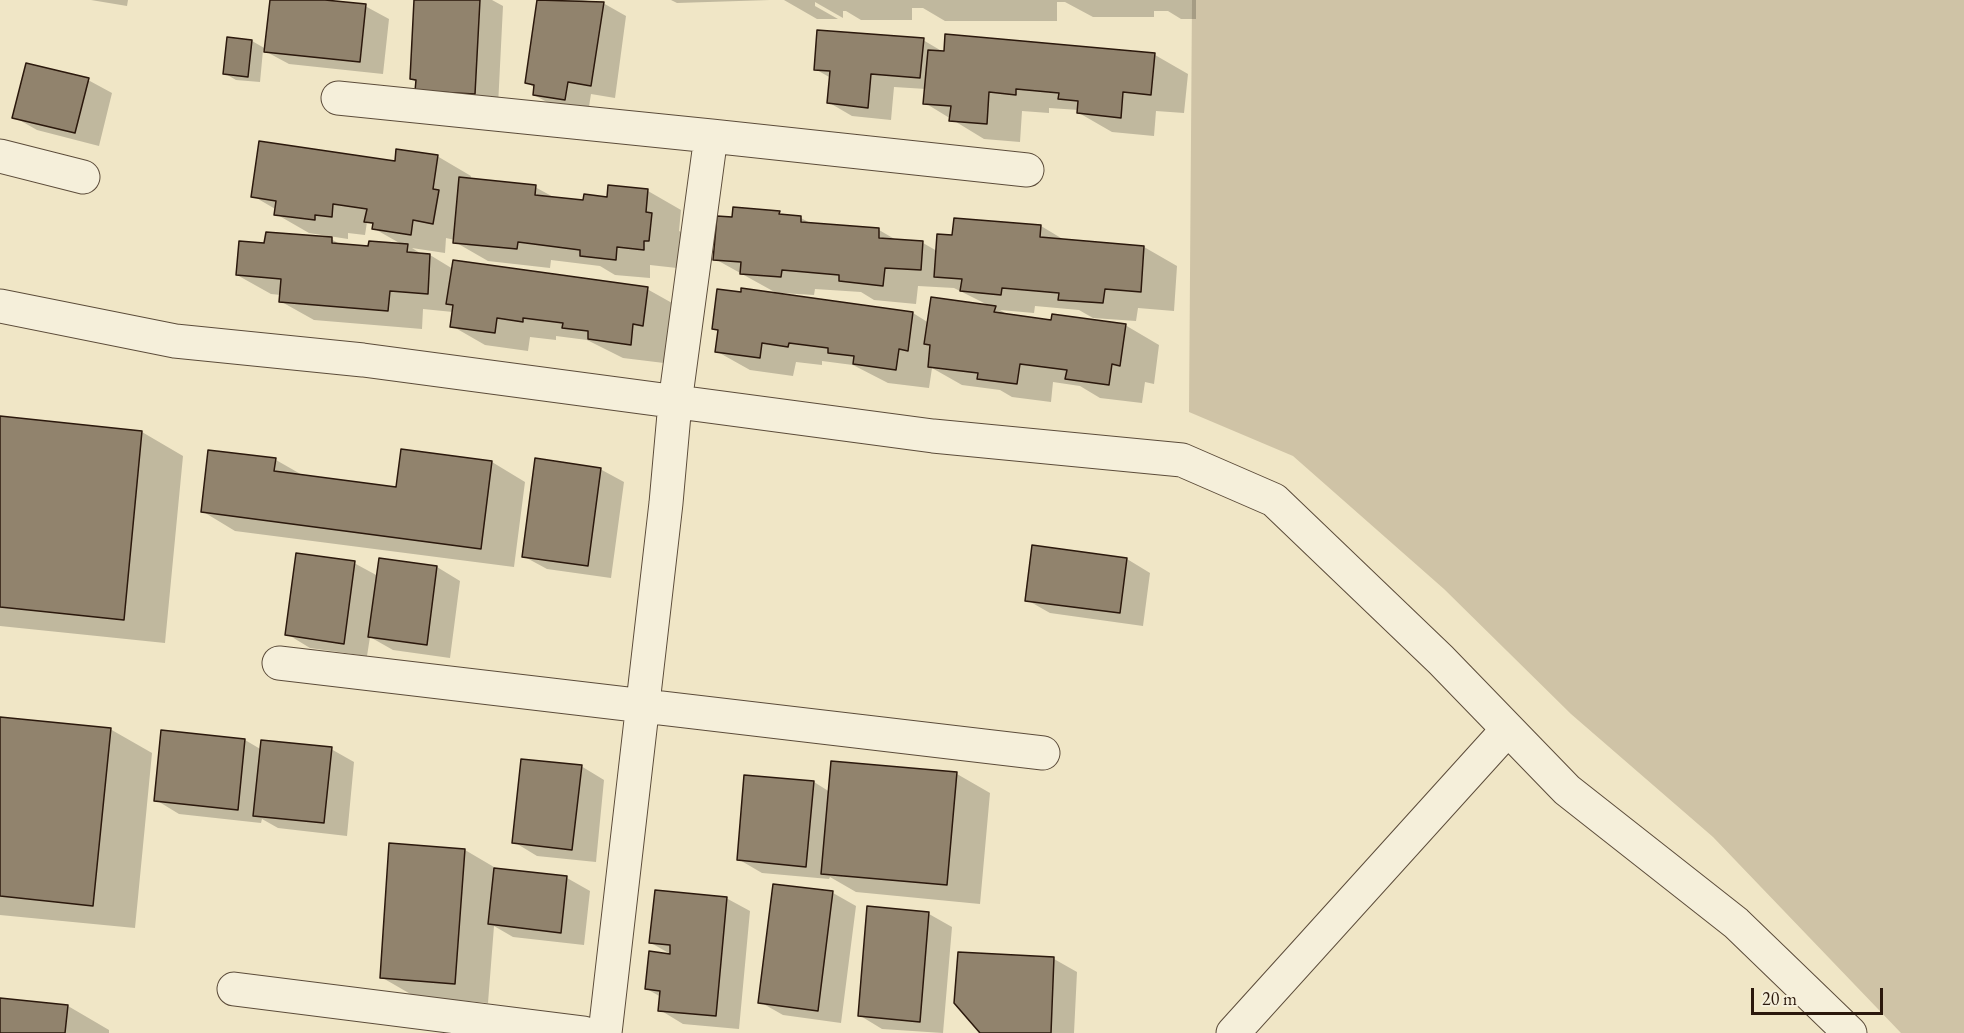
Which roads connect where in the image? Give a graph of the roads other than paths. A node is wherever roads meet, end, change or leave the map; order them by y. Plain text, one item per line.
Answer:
1 (338, 98) dead end
2 (711, 136) junction
3 (0, 156) edge
4 (1027, 170) dead end
5 (83, 177) dead end
6 (0, 306) edge
7 (675, 403) junction
8 (279, 663) dead end
9 (643, 707) junction
10 (1508, 729) junction
11 (1043, 753) dead end
12 (234, 989) dead end
13 (584, 1033) edge
14 (605, 1033) edge
15 (1233, 1033) edge
16 (1850, 1033) edge

1 - 2 street
2 - 4 street
2 - 7 street
3 - 5 street
6 - 7 street
7 - 9 street
7 - 10 street
8 - 9 street
9 - 11 street
9 - 14 street
10 - 15 street
10 - 16 street
12 - 13 street

